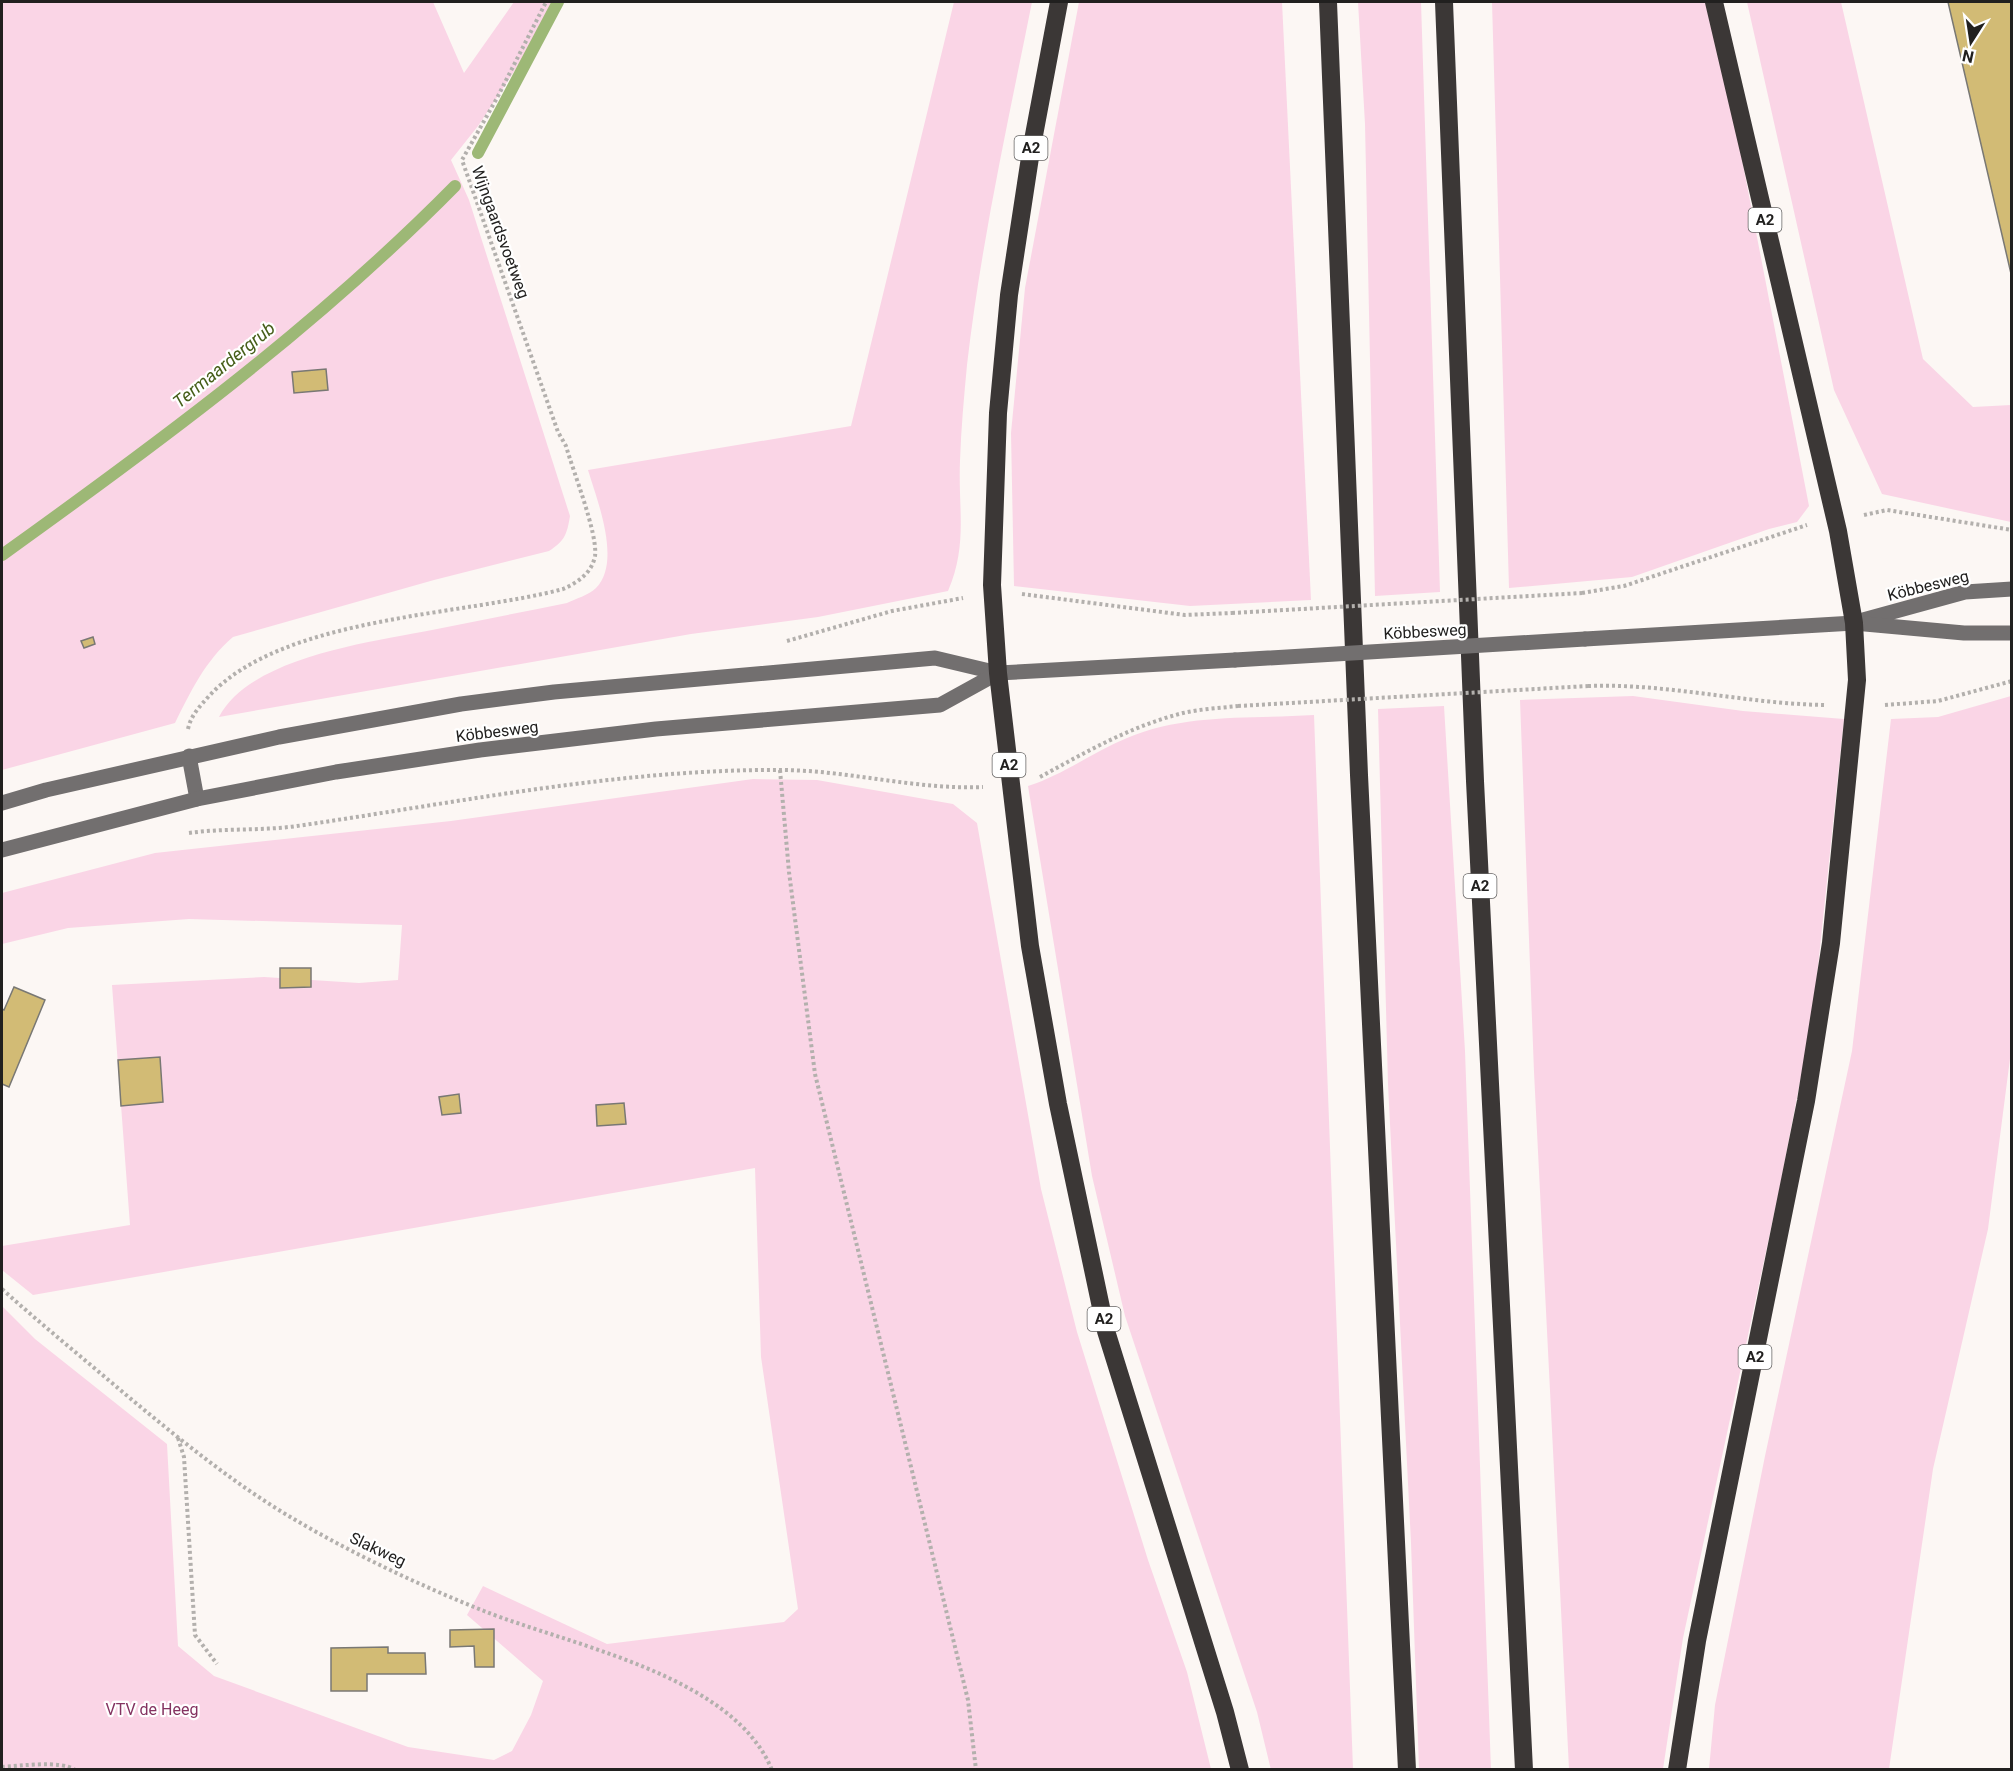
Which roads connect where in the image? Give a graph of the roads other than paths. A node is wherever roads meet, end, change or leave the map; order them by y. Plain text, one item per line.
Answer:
1 (1059, 2) edge
2 (1328, 2) edge
3 (1444, 2) edge
4 (1714, 2) edge
5 (2012, 589) edge
6 (1854, 622) junction
7 (2012, 633) edge
8 (998, 673) junction
9 (189, 756) junction
10 (197, 799) junction
11 (2, 803) edge
12 (2, 850) edge
13 (1240, 1770) edge
14 (1407, 1770) edge
15 (1524, 1770) edge
16 (1677, 1770) edge

1 - 8 highway, A2
2 - 14 highway
3 - 15 highway, A2
4 - 6 highway, A2
5 - 6 main road, Köbbesweg
6 - 7 main road, Köbbesweg
6 - 8 main road, Köbbesweg, bridge
6 - 16 highway, A2
8 - 9 main road, Köbbesweg
8 - 10 main road, Köbbesweg
8 - 13 highway, A2
9 - 10 main road
9 - 11 main road, Köbbesweg
10 - 12 main road, Köbbesweg

